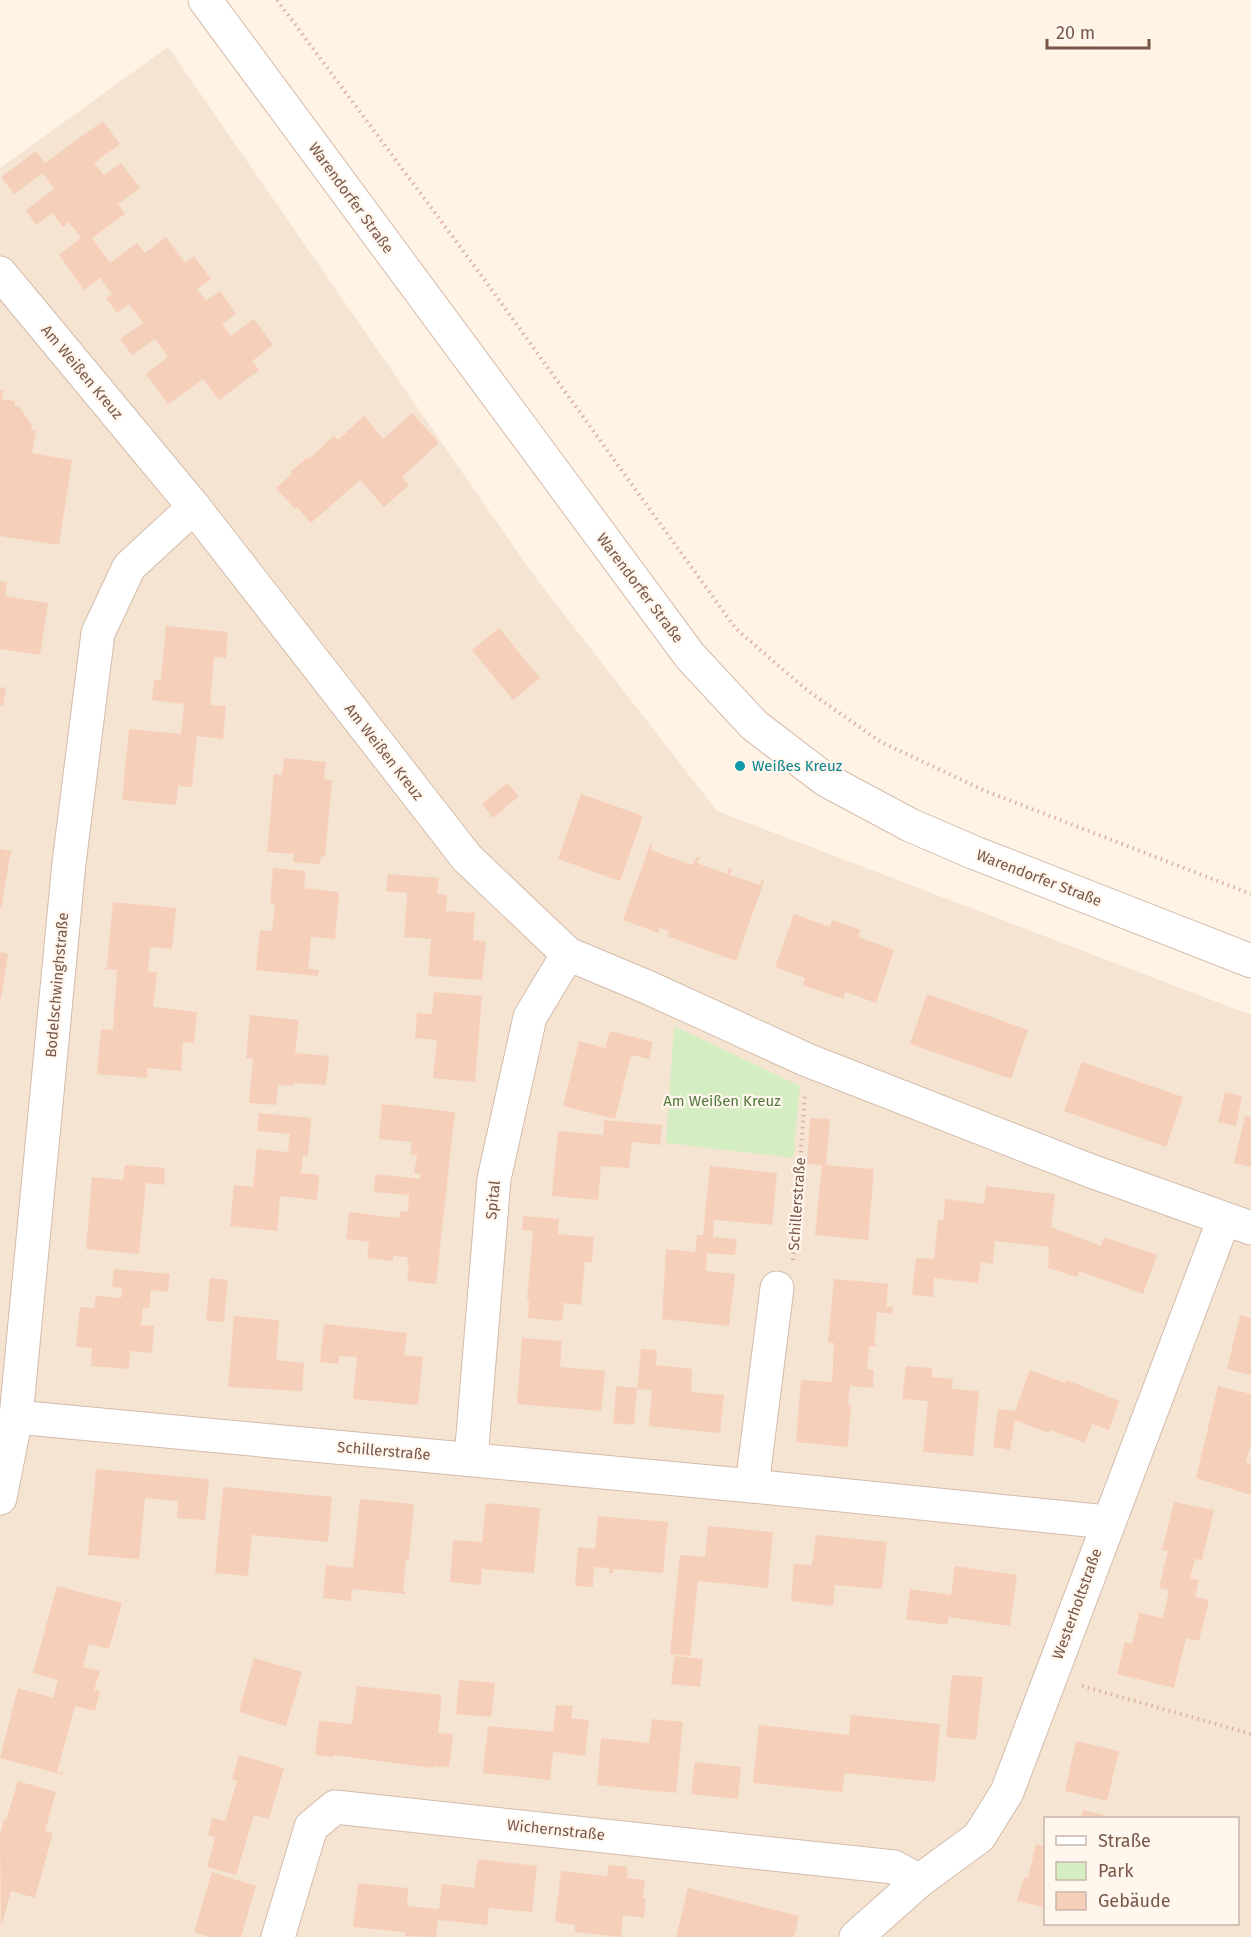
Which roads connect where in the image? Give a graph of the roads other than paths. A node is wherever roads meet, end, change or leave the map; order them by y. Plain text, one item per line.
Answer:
1 (205, 0) edge
2 (0, 273) edge
3 (194, 507) junction
4 (568, 954) junction
5 (1251, 961) edge
6 (1237, 1223) edge
7 (777, 1288) road end
8 (16, 1417) junction
9 (471, 1459) junction
10 (753, 1486) junction
11 (0, 1498) edge
12 (1107, 1522) junction
13 (919, 1881) junction
14 (278, 1937) edge
15 (856, 1937) edge

1 - 5 street, Warendorfer Straße
2 - 3 street, Am Weißen Kreuz
3 - 4 street, Am Weißen Kreuz
3 - 8 street, Bodelschwinghstraße
4 - 6 street, Am Weißen Kreuz
4 - 9 street, Spital
6 - 12 street, Westerholtstraße
7 - 10 street
8 - 9 street, Schillerstraße
8 - 11 street, Bodelschwinghstraße
9 - 10 street, Schillerstraße
10 - 12 street, Schillerstraße
12 - 13 street, Westerholtstraße
13 - 14 street, Wichernstraße
13 - 15 street, Westerholtstraße

